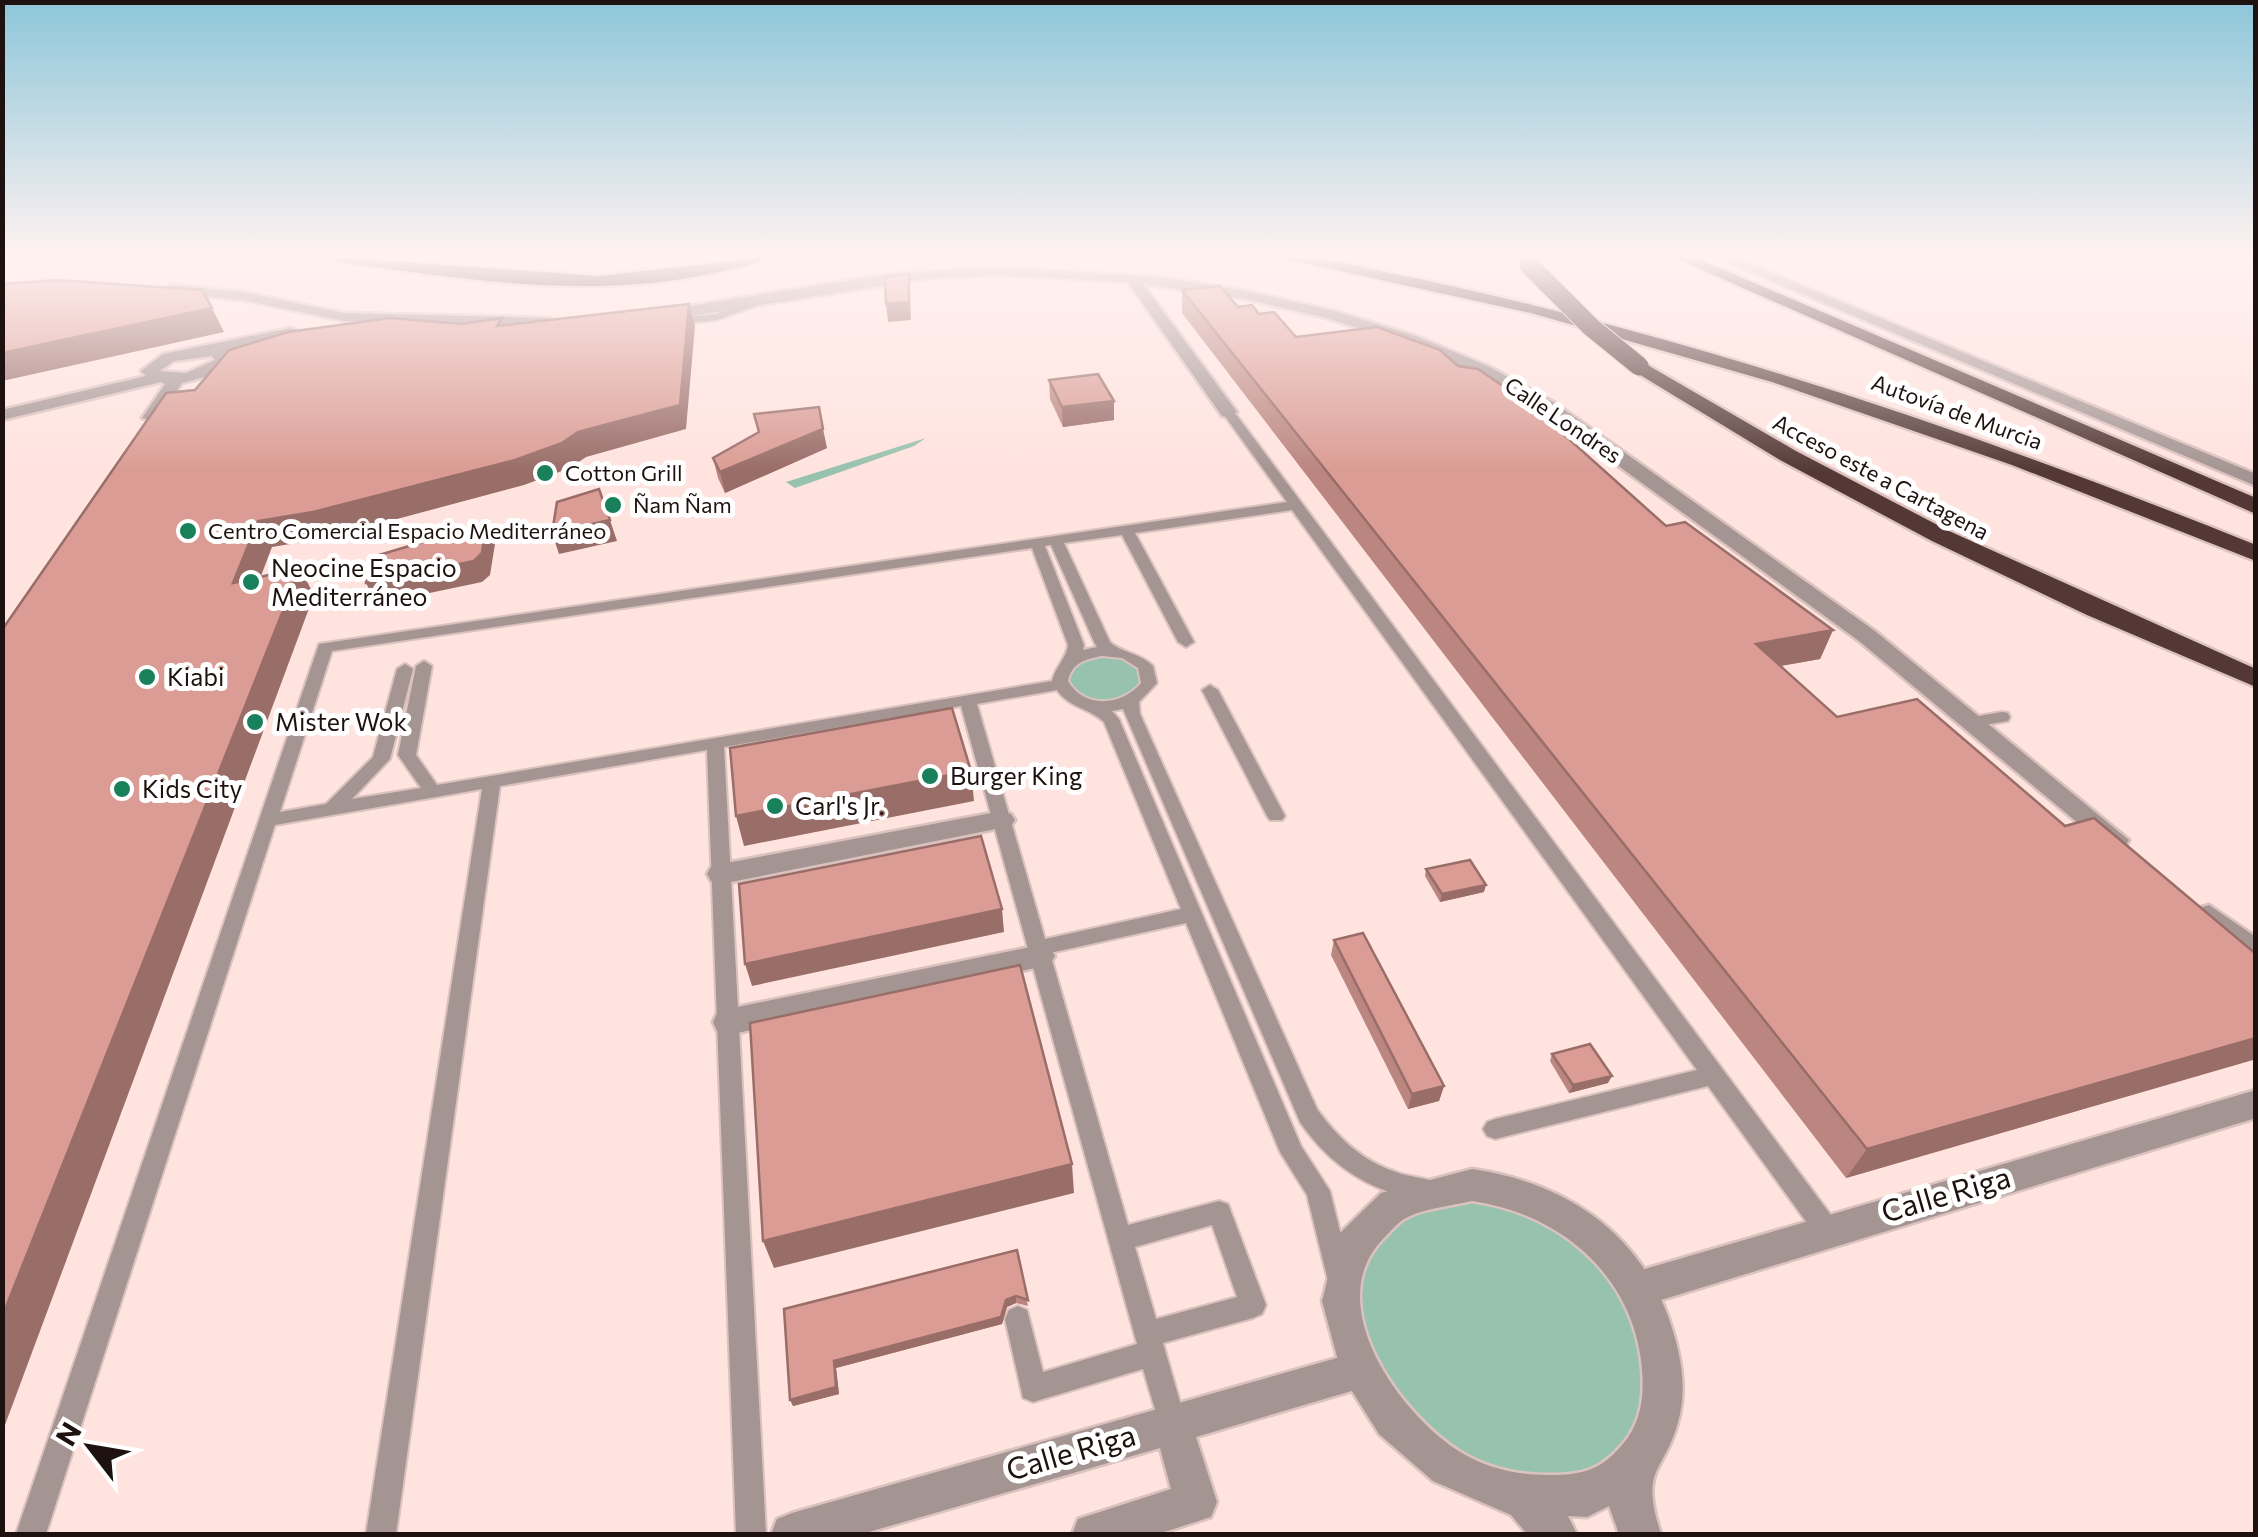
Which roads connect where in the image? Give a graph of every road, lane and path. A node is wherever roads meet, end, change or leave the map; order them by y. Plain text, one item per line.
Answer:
1 (364, 329) edge
2 (412, 329) edge
3 (1168, 329) edge
4 (1373, 329) edge
5 (1594, 329) edge
6 (1606, 329) edge
7 (1663, 329) edge
8 (1846, 329) edge
9 (1892, 329) edge
10 (473, 332) edge
11 (343, 335) edge
12 (304, 338) edge
13 (216, 358) junction
14 (1494, 373) junction
15 (163, 374) junction
16 (1472, 380) edge
17 (2, 399) edge
18 (1228, 412) joint
19 (2, 415) edge
20 (141, 432) edge
21 (2256, 482) edge
22 (1296, 505) junction
23 (2256, 507) edge
24 (1127, 530) junction
25 (2256, 532) edge
26 (1047, 542) junction
27 (2256, 554) edge
28 (1186, 642) dead end
29 (1110, 651) junction
30 (1074, 659) junction
31 (424, 666) dead end
32 (405, 668) dead end
33 (2256, 679) edge
34 (1061, 684) junction
35 (1210, 690) dead end
36 (968, 700) junction
37 (1131, 700) junction
38 (1096, 706) junction
39 (2002, 717) dead end
40 (1973, 722) junction
41 (715, 744) junction
42 (492, 782) junction
43 (434, 792) junction
44 (332, 809) junction
45 (1276, 816) dead end
46 (268, 820) junction
47 (1002, 820) junction
48 (2136, 856) edge
49 (721, 874) junction
50 (2181, 893) edge
51 (1192, 914) junction
52 (1039, 952) junction
53 (2256, 954) edge
54 (728, 1022) junction
55 (1714, 1076) junction
56 (2256, 1104) edge
57 (1495, 1129) dead end
58 (1427, 1190) junction
59 (1827, 1230) junction
60 (1120, 1239) junction
61 (1340, 1288) junction
62 (1638, 1289) junction
63 (1018, 1319) dead end
64 (1150, 1344) junction
65 (1351, 1373) junction
66 (1172, 1423) junction
67 (1632, 1466) junction
68 (1542, 1520) edge
69 (32, 1534) edge
70 (381, 1534) edge
71 (751, 1534) edge
72 (792, 1534) edge
73 (1094, 1534) edge
74 (1640, 1534) edge

1 - 11 street
2 - 10 lane
3 - 18 street
4 - 14 street, Calle Londres
5 - 33 highway, Acceso este a Cartagena, bridge
6 - 27 highway, Autovía de Murcia
7 - 25 highway, Autovía de Murcia
8 - 23 highway
9 - 21 street
12 - 13 street
13 - 15 street
13 - 15 street
14 - 16 lane
14 - 40 street, Calle Londres
15 - 17 street
15 - 19 street
15 - 20 street
18 - 22 lane
22 - 24 lane
22 - 55 lane
24 - 26 lane
24 - 28 lane
26 - 29 lane
26 - 30 lane
26 - 46 lane
29 - 30 lane
29 - 37 lane
30 - 34 lane
31 - 43 lane
32 - 44 lane
34 - 36 lane
34 - 38 lane
35 - 45 lane
36 - 41 lane
36 - 47 lane
37 - 38 lane
37 - 58 lane
38 - 51 lane
39 - 40 lane
40 - 48 street, Calle Londres
41 - 42 lane
41 - 49 lane
42 - 43 lane
42 - 70 lane
43 - 44 lane
44 - 46 lane
46 - 69 lane
47 - 49 street
47 - 52 lane
49 - 54 lane
50 - 53 street
51 - 52 lane
51 - 61 lane
52 - 54 street
52 - 60 lane
54 - 71 lane
55 - 57 lane
55 - 59 lane
56 - 59 street, Calle Riga
58 - 61 street
58 - 62 street
59 - 62 street, Calle Riga
60 - 64 lane
60 - 64 lane
61 - 65 street
62 - 67 street
63 - 64 lane
64 - 66 lane
65 - 66 street, Calle Riga
65 - 68 street
66 - 72 street, Calle Riga
66 - 73 street
67 - 68 street
67 - 74 street

